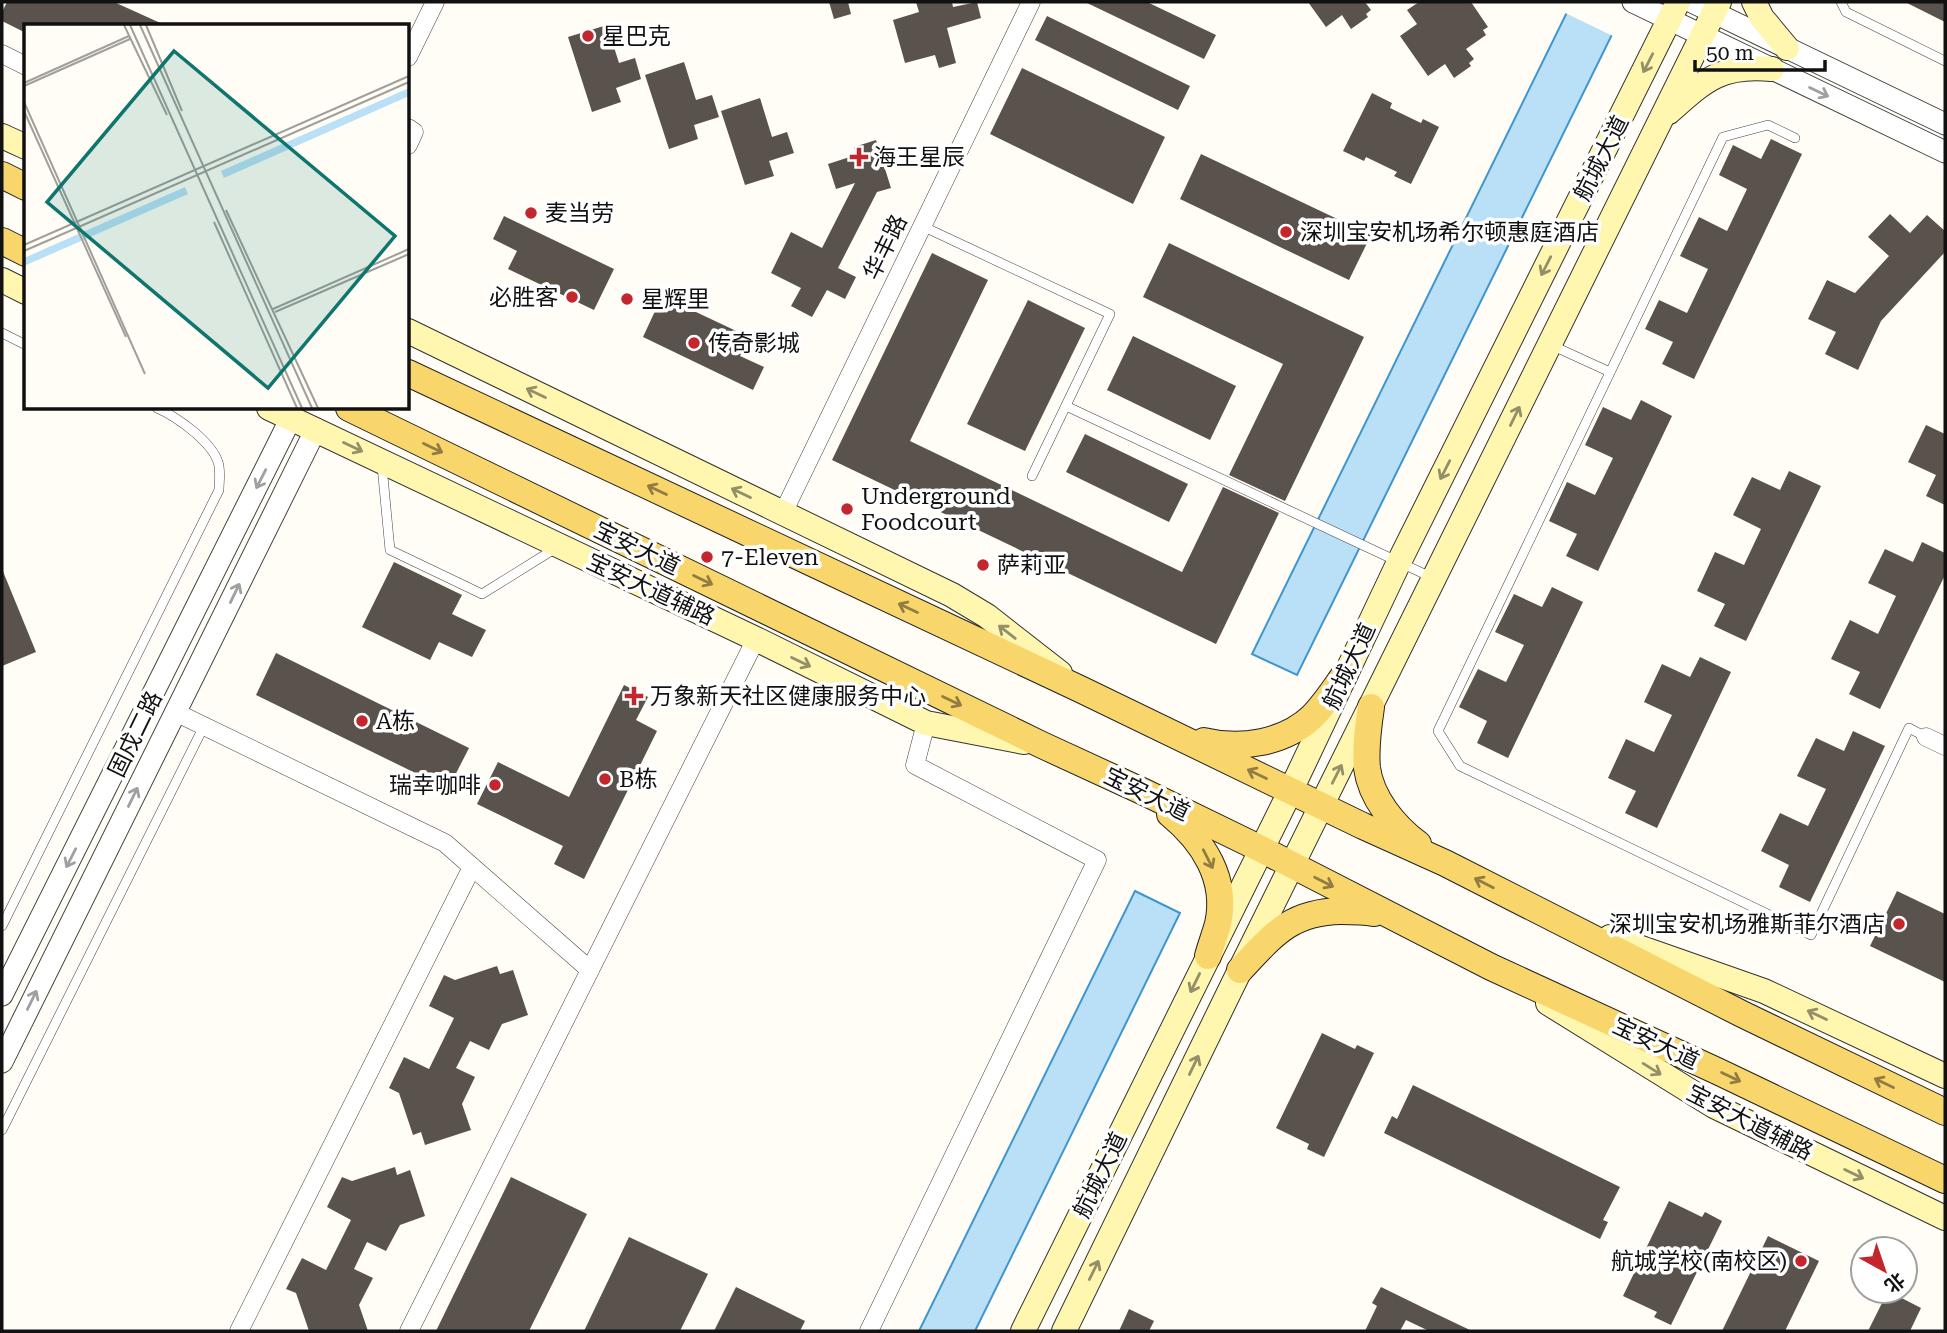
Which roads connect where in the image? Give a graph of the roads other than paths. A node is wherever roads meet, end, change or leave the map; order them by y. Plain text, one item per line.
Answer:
1 (435, 2) edge
2 (1031, 2) edge
3 (1754, 2) edge
4 (1841, 2) edge
5 (1638, 4) edge
6 (1708, 5) edge
7 (1674, 11) edge
8 (1702, 35) junction
9 (1787, 48) junction
10 (410, 53) edge
11 (2, 54) edge
12 (1945, 61) edge
13 (24, 65) edge
14 (1772, 69) junction
15 (1660, 120) junction
16 (1945, 124) edge
17 (2, 136) edge
18 (1795, 138) dead end
19 (24, 147) edge
20 (1945, 152) edge
21 (2, 175) edge
22 (24, 186) edge
23 (922, 226) junction
24 (2, 241) edge
25 (24, 252) edge
26 (2, 280) edge
27 (24, 291) edge
28 (410, 332) edge
29 (2, 333) edge
30 (24, 344) edge
31 (1550, 345) junction
32 (1610, 372) junction
33 (410, 374) edge
34 (1066, 406) junction
35 (161, 410) edge
36 (273, 410) edge
37 (353, 410) edge
38 (291, 418) junction
39 (316, 429) junction
40 (381, 460) junction
41 (1032, 476) dead end
42 (783, 513) junction
43 (560, 546) junction
44 (1399, 562) junction
45 (1434, 579) junction
46 (756, 639) junction
47 (1345, 674) junction
48 (1080, 689) junction
49 (1371, 707) junction
50 (175, 712) junction
51 (926, 723) junction
52 (204, 726) junction
53 (1173, 733) junction
54 (1926, 737) joint
55 (1042, 745) junction
56 (1945, 746) edge
57 (1291, 790) junction
58 (1144, 792) junction
59 (1322, 806) junction
60 (1261, 849) junction
61 (1445, 863) junction
62 (1292, 866) junction
63 (472, 867) junction
64 (1545, 914) junction
65 (1404, 922) junction
66 (2, 926) edge
67 (1208, 956) junction
68 (1491, 967) junction
69 (590, 970) junction
70 (1240, 970) junction
71 (2, 995) edge
72 (2, 1062) edge
73 (1945, 1076) edge
74 (1945, 1112) edge
75 (2, 1130) edge
76 (1945, 1180) edge
77 (1945, 1218) edge
78 (239, 1331) edge
79 (409, 1331) edge
80 (869, 1331) edge
81 (1023, 1331) edge
82 (1064, 1331) edge

1 - 10 street
2 - 23 street, 华丰路
3 - 9 main road
4 - 12 lane
5 - 7 street
6 - 8 main road, 航城大道
6 - 9 street
7 - 8 street
7 -> 44 main road, 航城大道
8 - 14 street
8 - 15 main road, 航城大道
9 - 16 street
11 - 13 street
14 - 15 main road
14 -> 20 street
15 - 31 main road, 航城大道
17 - 19 main road
18 - 32 lane
21 - 22 main road
23 - 34 lane
23 - 42 street, 华丰路
24 - 25 main road
26 - 27 main road
42 -> 28 main road
29 - 30 lane
31 - 32 lane
45 -> 31 main road, 航城大道
32 - 54 lane
48 -> 33 main road
34 - 41 lane
34 - 44 lane
35 - 66 lane
36 - 38 main road, 宝安大道辅路
37 -> 55 main road, 宝安大道
38 - 39 main road, 宝安大道辅路
38 -> 71 street, 固戍二路
39 -> 40 main road, 宝安大道辅路
50 -> 39 street, 固戍二路
40 - 43 main road, 宝安大道辅路
40 - 43 lane
48 -> 42 main road
43 - 46 main road, 宝安大道辅路
44 - 45 lane
44 - 47 main road, 航城大道
45 - 49 main road, 航城大道
46 -> 51 main road, 宝安大道辅路
46 - 69 street
47 - 53 main road
47 - 57 main road, 航城大道
48 - 53 main road
59 -> 49 main road, 航城大道
49 - 61 main road
50 - 52 street
72 -> 50 street, 固戍二路
51 - 55 main road, 宝安大道辅路
51 - 80 street
52 - 63 street
52 - 75 lane
57 -> 53 main road
54 - 56 street
55 - 58 main road, 宝安大道
57 - 59 main road
57 - 60 main road, 航城大道
58 - 60 main road, 宝安大道
58 -> 67 main road
59 - 61 main road
59 - 62 main road, 航城大道
60 - 62 main road, 宝安大道
60 - 67 main road, 航城大道
64 -> 61 main road
62 -> 65 main road, 宝安大道
62 - 70 main road, 航城大道
63 - 69 street
63 - 78 street
73 -> 64 main road
74 -> 64 main road
65 - 68 main road, 宝安大道
65 - 70 main road
67 -> 81 main road, 航城大道
68 -> 76 main road, 宝安大道
68 -> 77 main road, 宝安大道辅路
69 - 79 street
82 -> 70 main road, 航城大道

